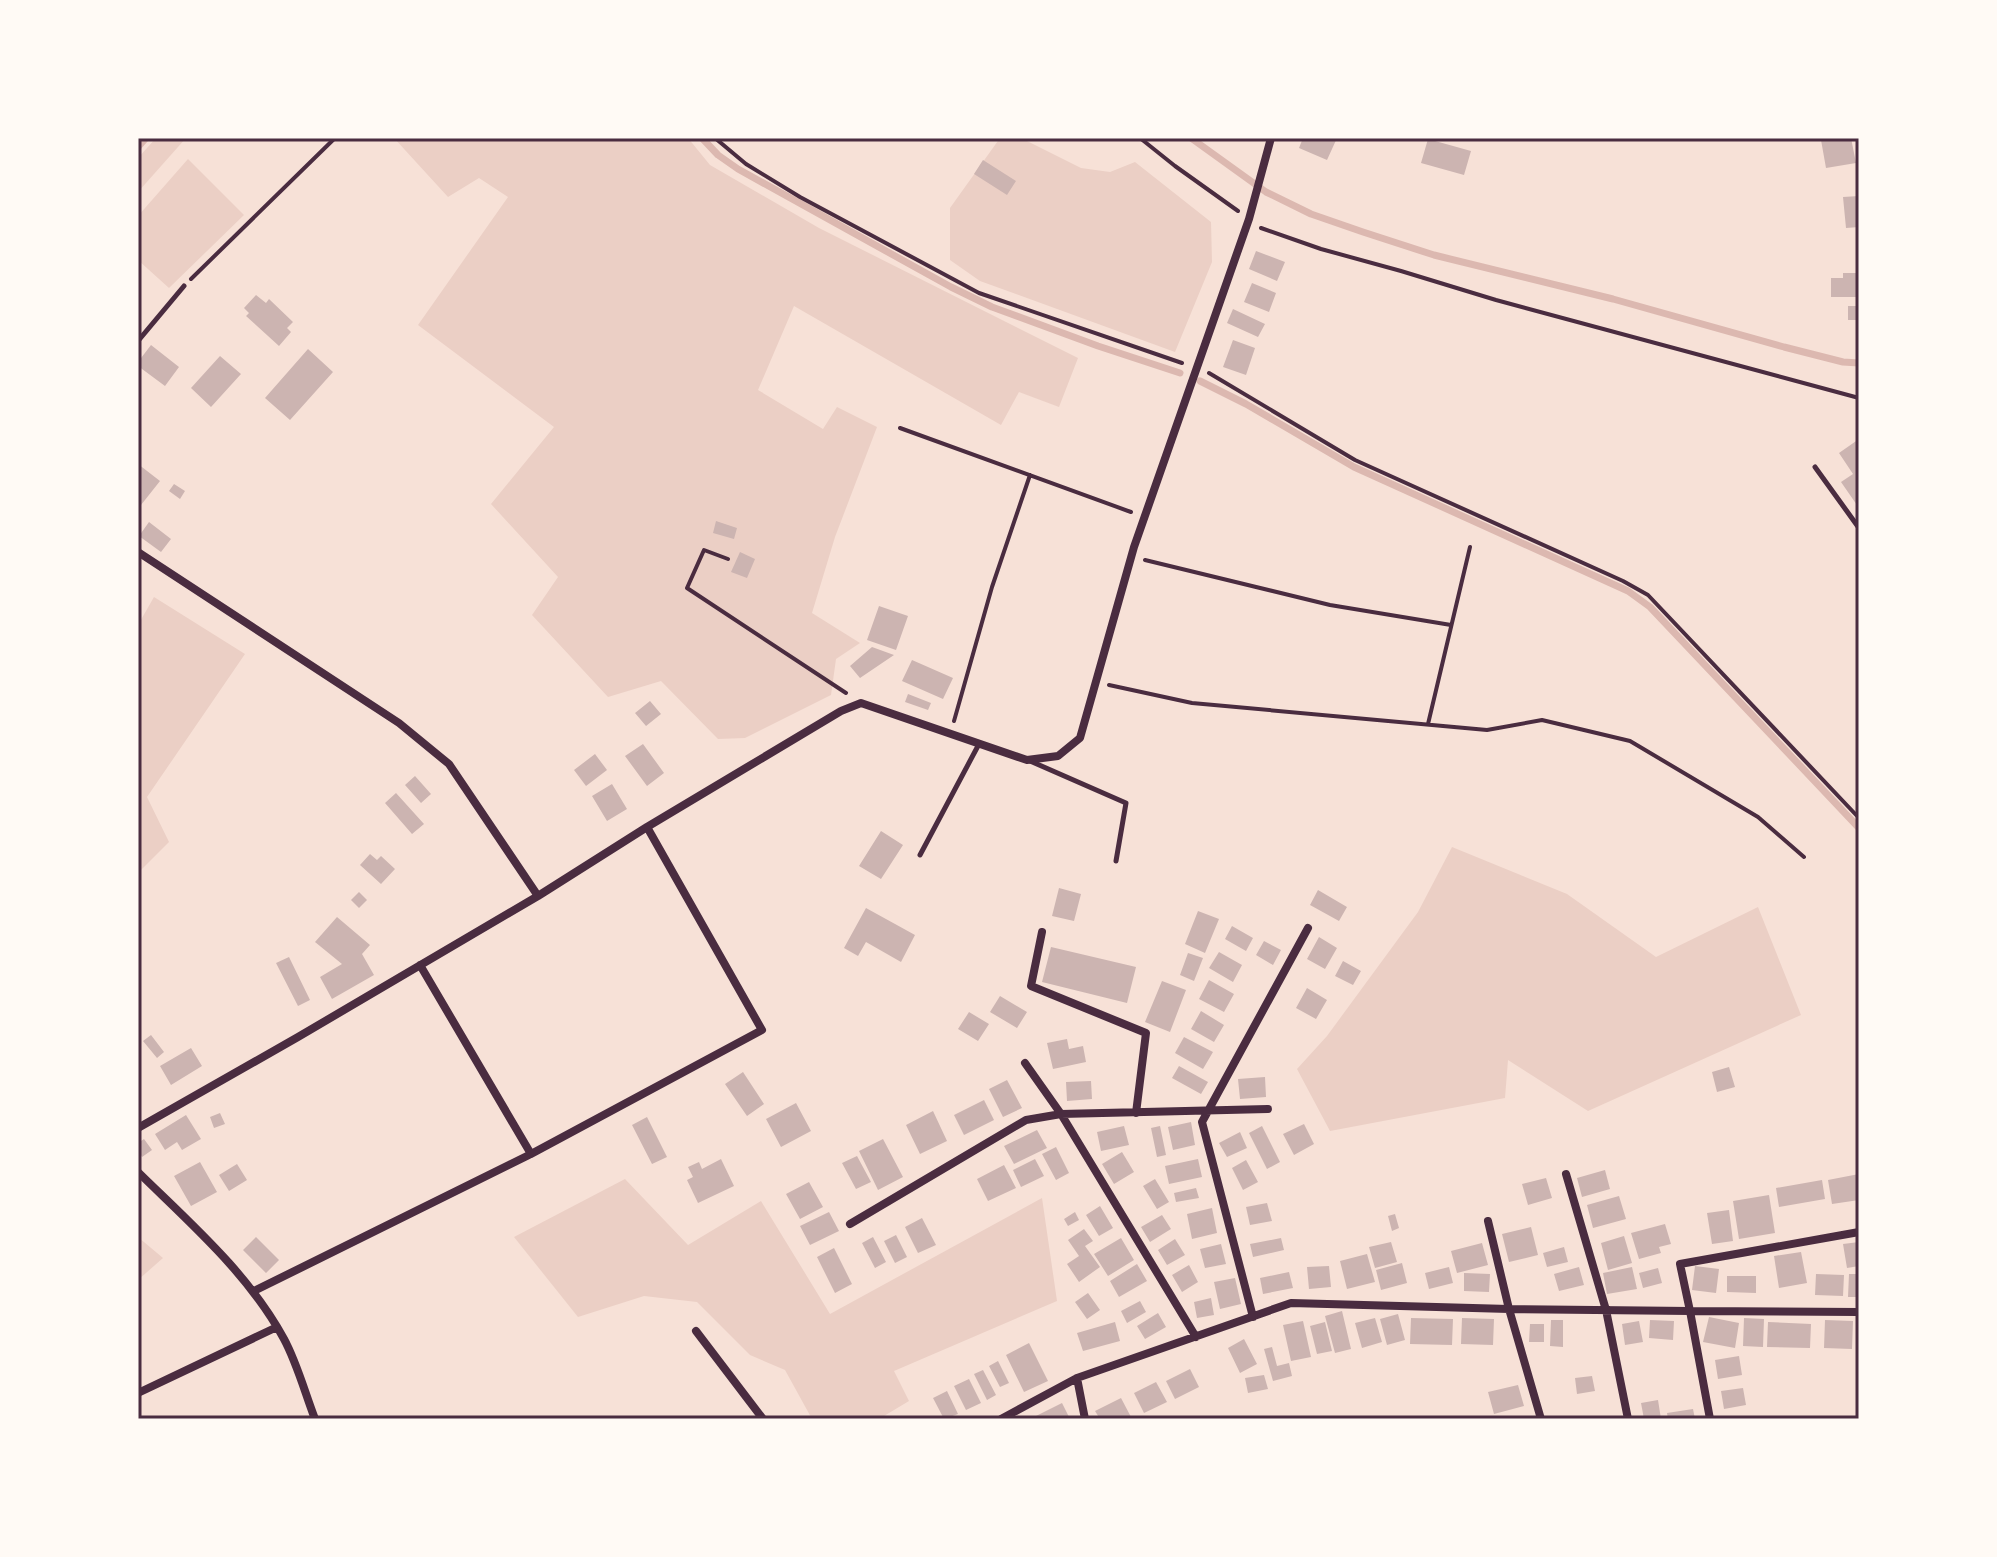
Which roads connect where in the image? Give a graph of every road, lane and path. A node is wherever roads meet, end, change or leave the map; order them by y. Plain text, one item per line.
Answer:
1 (335, 138) edge
2 (715, 138) edge
3 (1140, 138) edge
4 (1270, 142) edge
5 (1249, 219) junction
6 (184, 286) joint
7 (138, 341) edge
8 (1180, 363) dead end
9 (1208, 372) dead end
10 (1859, 398) edge
11 (900, 428) dead end
12 (1815, 467) dead end
13 (1030, 475) junction
14 (1144, 517) junction
15 (1859, 528) edge
16 (1470, 547) dead end
17 (138, 552) edge
18 (1131, 557) junction
19 (728, 559) dead end
20 (1451, 625) junction
21 (1096, 683) junction
22 (861, 703) junction
23 (1428, 724) junction
24 (951, 734) junction
25 (979, 744) junction
26 (1027, 760) junction
27 (1859, 818) edge
28 (647, 827) junction
29 (920, 855) dead end
30 (1804, 857) dead end
31 (1116, 861) dead end
32 (538, 896) junction
33 (1308, 928) dead end
34 (1042, 932) dead end
35 (420, 965) junction
36 (1025, 1063) dead end
37 (1268, 1109) dead end
38 (1208, 1112) junction
39 (1136, 1113) junction
40 (1061, 1114) junction
41 (138, 1128) edge
42 (531, 1154) junction
43 (138, 1172) edge
44 (1566, 1174) dead end
45 (1488, 1221) dead end
46 (850, 1224) dead end
47 (1859, 1232) edge
48 (254, 1291) junction
49 (1509, 1309) junction
50 (1606, 1310) junction
51 (1690, 1311) junction
52 (1859, 1312) edge
53 (1253, 1317) junction
54 (277, 1327) junction
55 (696, 1331) dead end
56 (1196, 1337) junction
57 (1077, 1378) junction
58 (138, 1393) edge
59 (315, 1419) edge
60 (763, 1419) edge
61 (1001, 1419) edge
62 (1085, 1419) edge
63 (1541, 1419) edge
64 (1628, 1419) edge
65 (1710, 1419) edge

1 - 6 path
2 - 8 path
3 - 5 path
4 - 5 street
5 - 10 path
5 - 14 street
6 - 7 lane
9 - 27 path
11 - 13 path
12 - 15 lane
13 - 14 path
13 - 24 path
14 - 18 street
16 - 20 path
17 - 32 street
18 - 20 path
18 - 21 street
19 - 22 path
20 - 23 path
21 - 23 path
21 - 26 street
22 - 24 street
22 - 28 street
23 - 30 path
24 - 25 street
25 - 26 street
25 - 29 lane
26 - 31 lane
28 - 32 street
28 - 42 street
32 - 35 street
33 - 38 street
34 - 39 street
35 - 41 street
35 - 42 street
36 - 40 street
37 - 38 street
38 - 39 street
38 - 53 street
39 - 40 street
40 - 46 street
40 - 56 street
42 - 48 street
43 - 48 street
44 - 50 street
45 - 49 street
47 - 51 street
48 - 54 street
49 - 50 street
49 - 53 street
49 - 63 street
50 - 51 street
50 - 64 street
51 - 52 street
51 - 65 street
53 - 56 street
54 - 58 street
54 - 59 street
55 - 60 street
56 - 57 street
57 - 61 street
57 - 62 street

